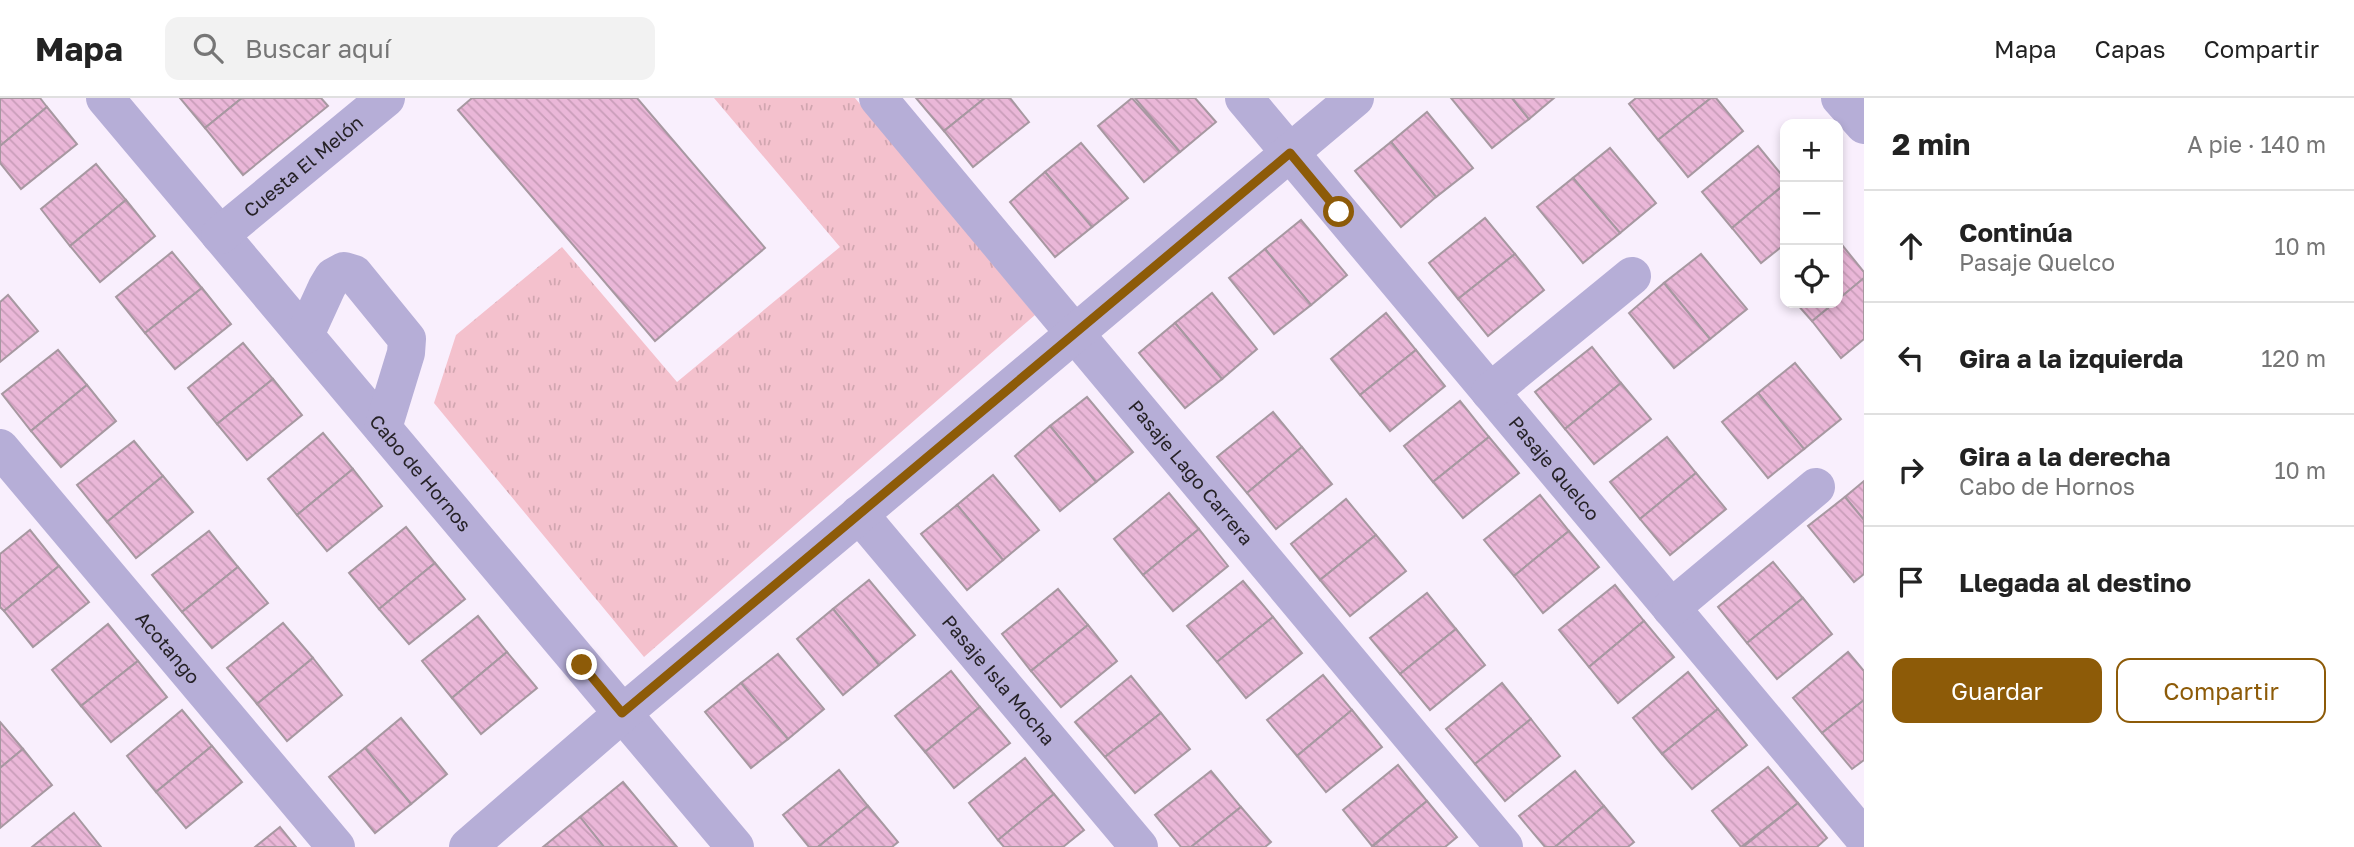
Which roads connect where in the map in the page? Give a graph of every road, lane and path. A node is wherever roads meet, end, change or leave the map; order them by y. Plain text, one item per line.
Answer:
1 (105, 98) edge
2 (386, 98) edge
3 (877, 98) edge
4 (1244, 98) edge
5 (1355, 98) edge
6 (1840, 98) edge
7 (1864, 125) edge
8 (1290, 153) junction
9 (220, 235) junction
10 (1633, 276) dead end
11 (1074, 333) junction
12 (304, 335) junction
13 (1490, 392) junction
14 (383, 428) junction
15 (0, 448) edge
16 (1816, 487) dead end
17 (859, 514) junction
18 (1671, 608) junction
19 (622, 713) junction
20 (1860, 827) edge
21 (336, 847) edge
22 (468, 847) edge
23 (735, 847) edge
24 (1139, 847) edge
25 (1504, 847) edge

1 - 9 street, Cabo de Hornos
2 - 9 street, Cuesta El Melón
3 - 11 street, Pasaje Lago Carrera
4 - 8 street, Pasaje Quelco
5 - 8 street
6 - 7 street
8 - 11 street
8 - 13 street, Pasaje Quelco
9 - 12 street, Cabo de Hornos
10 - 13 street
11 - 17 street
11 - 25 street, Pasaje Lago Carrera
12 - 14 street, Cabo de Hornos
12 - 14 street
13 - 18 street, Pasaje Quelco
14 - 19 street, Cabo de Hornos
15 - 21 street, Acotango
16 - 18 street
17 - 19 street
17 - 24 street, Pasaje Isla Mocha
18 - 20 street, Pasaje Quelco
19 - 22 street
19 - 23 street, Cabo de Hornos

